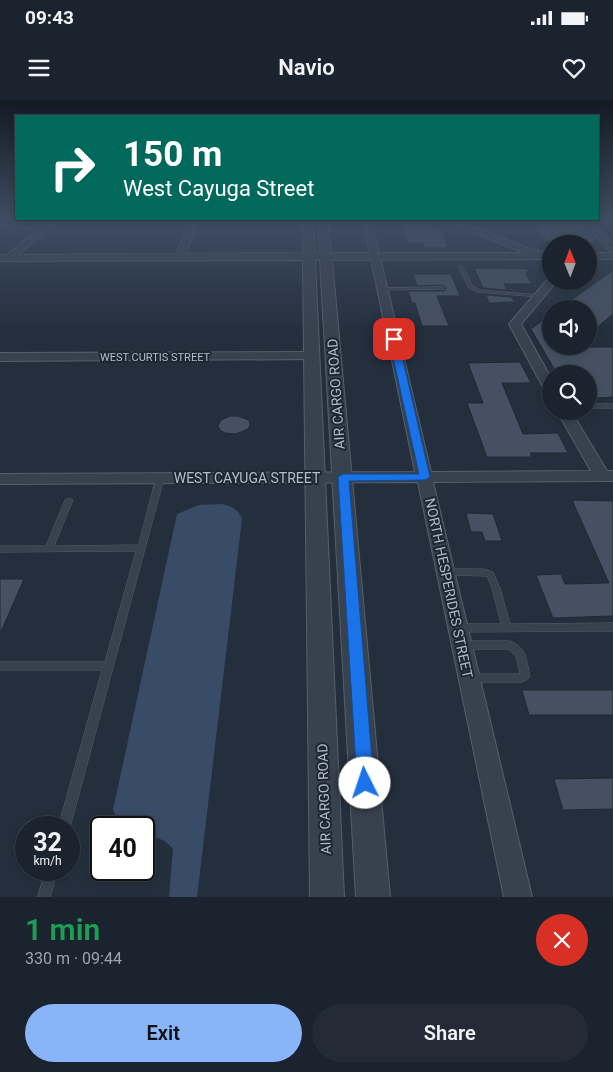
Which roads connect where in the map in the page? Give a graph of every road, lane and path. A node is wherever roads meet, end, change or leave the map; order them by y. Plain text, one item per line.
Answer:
1 (146, 257) edge
2 (309, 257) edge
3 (326, 257) edge
4 (374, 257) edge
5 (4, 258) edge
6 (461, 267) dead end
7 (442, 288) dead end
8 (382, 289) junction
9 (545, 290) edge
10 (540, 296) junction
11 (310, 356) junction
12 (0, 357) edge
13 (542, 373) edge
14 (597, 406) edge
15 (613, 406) edge
16 (570, 420) edge
17 (607, 476) edge
18 (343, 477) junction
19 (425, 477) junction
20 (160, 478) junction
21 (314, 478) junction
22 (0, 479) edge
23 (69, 500) dead end
24 (49, 548) junction
25 (140, 548) junction
26 (0, 549) edge
27 (446, 572) junction
28 (613, 627) edge
29 (507, 628) junction
30 (460, 636) junction
31 (0, 666) edge
32 (108, 666) junction
33 (469, 678) junction
34 (67, 816) edge
35 (49, 881) edge
36 (44, 897) edge
37 (327, 897) edge
38 (373, 897) edge
39 (518, 897) edge

1 - 5 street
2 - 11 street, AIR CARGO ROAD
3 - 18 street, AIR CARGO ROAD
4 - 8 street, NORTH HESPERIDES STREET
6 - 10 lane
7 - 8 lane
8 - 19 street, NORTH HESPERIDES STREET
9 - 10 street
10 - 13 street
11 - 12 street, WEST CURTIS STREET
11 - 21 street, AIR CARGO ROAD
14 - 15 lane
16 - 17 street
17 - 19 street, WEST CAYUGA STREET
18 - 19 street, WEST CAYUGA STREET
18 - 21 street, WEST CAYUGA STREET
18 - 38 street, AIR CARGO ROAD
19 - 27 street, NORTH HESPERIDES STREET
20 - 21 street, WEST CAYUGA STREET
20 - 22 street, WEST CAYUGA STREET
20 - 25 lane
21 - 37 street, AIR CARGO ROAD
23 - 24 lane
24 - 25 lane
24 - 26 lane
25 - 32 lane
27 - 29 lane
27 - 30 street, NORTH HESPERIDES STREET
28 - 29 lane
29 - 30 lane
30 - 33 street, NORTH HESPERIDES STREET
30 - 33 lane
31 - 32 lane
32 - 34 lane
33 - 39 street, NORTH HESPERIDES STREET
35 - 36 lane

